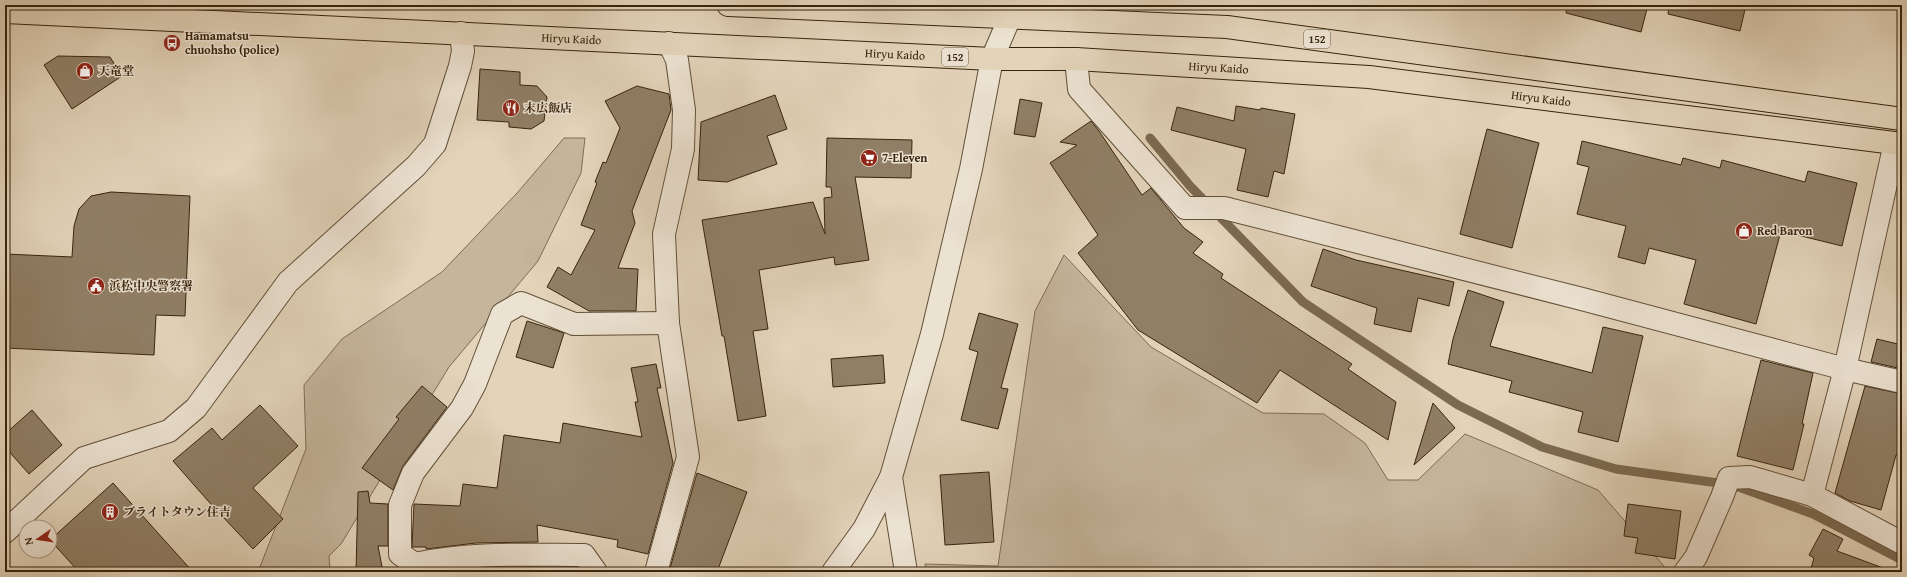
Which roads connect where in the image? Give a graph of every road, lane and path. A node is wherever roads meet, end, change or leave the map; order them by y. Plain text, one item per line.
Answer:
1 (728, 5) edge
2 (762, 6) edge
3 (1012, 11) edge
4 (5, 12) edge
5 (461, 33) junction
6 (669, 43) junction
7 (992, 59) junction
8 (1076, 59) junction
9 (1902, 119) edge
10 (1898, 144) edge
11 (668, 323) junction
12 (1844, 369) junction
13 (1902, 382) edge
14 (891, 477) junction
15 (1812, 495) junction
16 (5, 532) edge
17 (1902, 543) edge
18 (416, 568) edge
19 (596, 572) edge
20 (656, 572) edge
21 (833, 572) edge
22 (906, 572) edge
23 (1685, 572) edge

1 - 2 highway, 152
2 - 3 highway, 152
3 - 7 street
3 - 9 highway, 152
4 - 5 highway, Hiryu Kaido / 152
5 - 6 highway, Hiryu Kaido / 152
5 - 16 street
6 - 7 highway, Hiryu Kaido / 152
6 - 11 street
7 - 8 highway, Hiryu Kaido / 152
7 - 14 street
8 - 10 highway, Hiryu Kaido / 152
8 - 12 street
10 - 12 street
11 - 18 street
11 - 20 street
12 - 13 street
12 - 15 street
14 - 21 street
14 - 22 street
15 - 17 street
15 - 23 street
18 - 19 street

